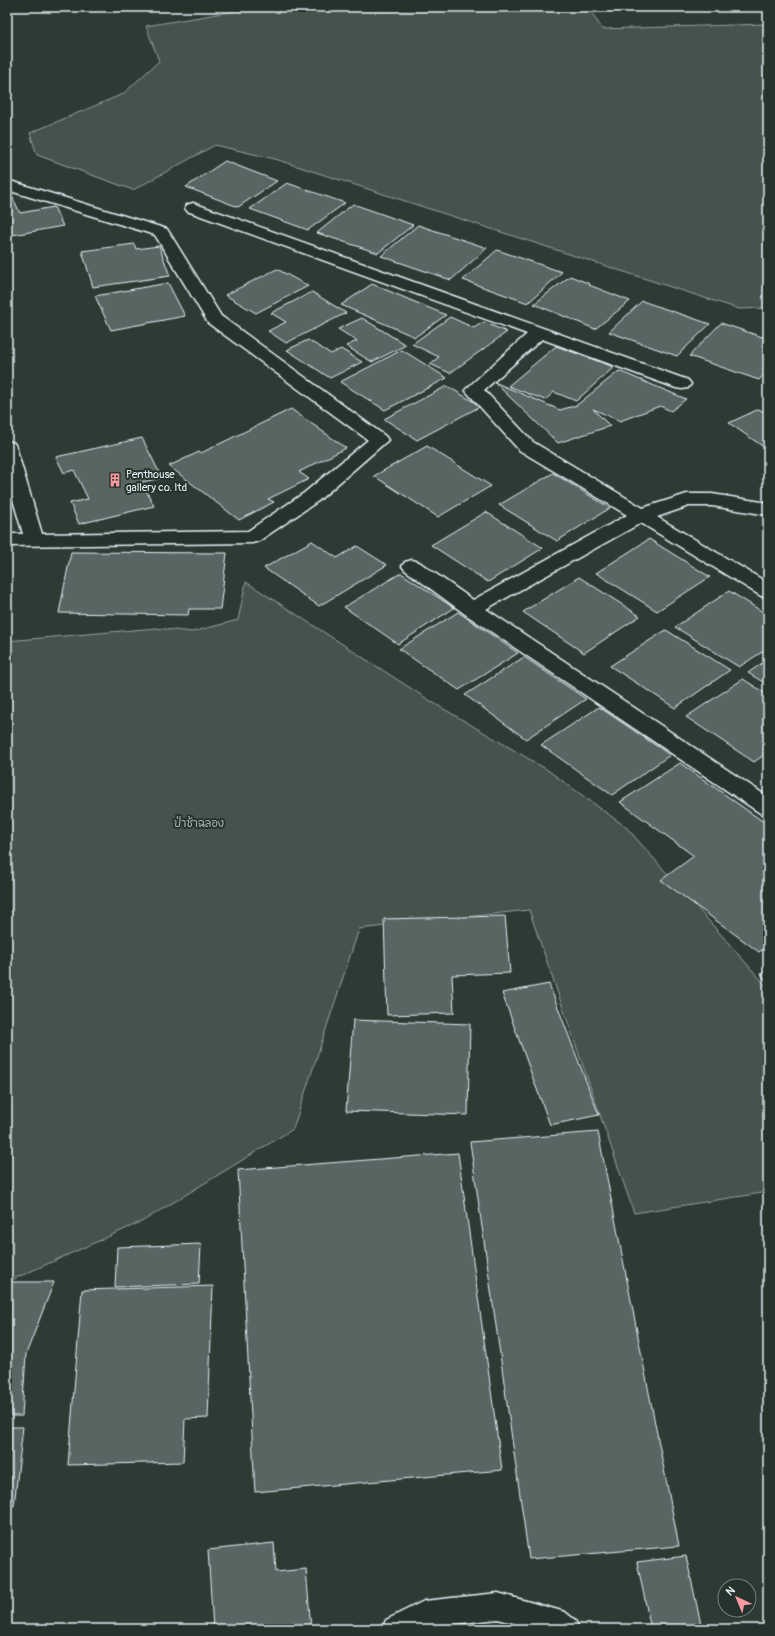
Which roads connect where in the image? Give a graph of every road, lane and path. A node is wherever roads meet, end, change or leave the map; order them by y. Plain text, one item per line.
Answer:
1 (7, 186) edge
2 (194, 208) dead end
3 (540, 333) junction
4 (682, 384) dead end
5 (7, 448) edge
6 (768, 509) edge
7 (640, 516) junction
8 (34, 539) junction
9 (7, 540) edge
10 (412, 566) dead end
11 (768, 592) edge
12 (472, 609) junction
13 (768, 808) edge
14 (396, 1629) edge
15 (564, 1629) edge

1 - 8 street
2 - 3 street
3 - 4 street
3 - 7 street
5 - 8 street
6 - 7 street
7 - 11 street
7 - 12 street
8 - 9 street
10 - 12 street
12 - 13 street
14 - 15 lane

